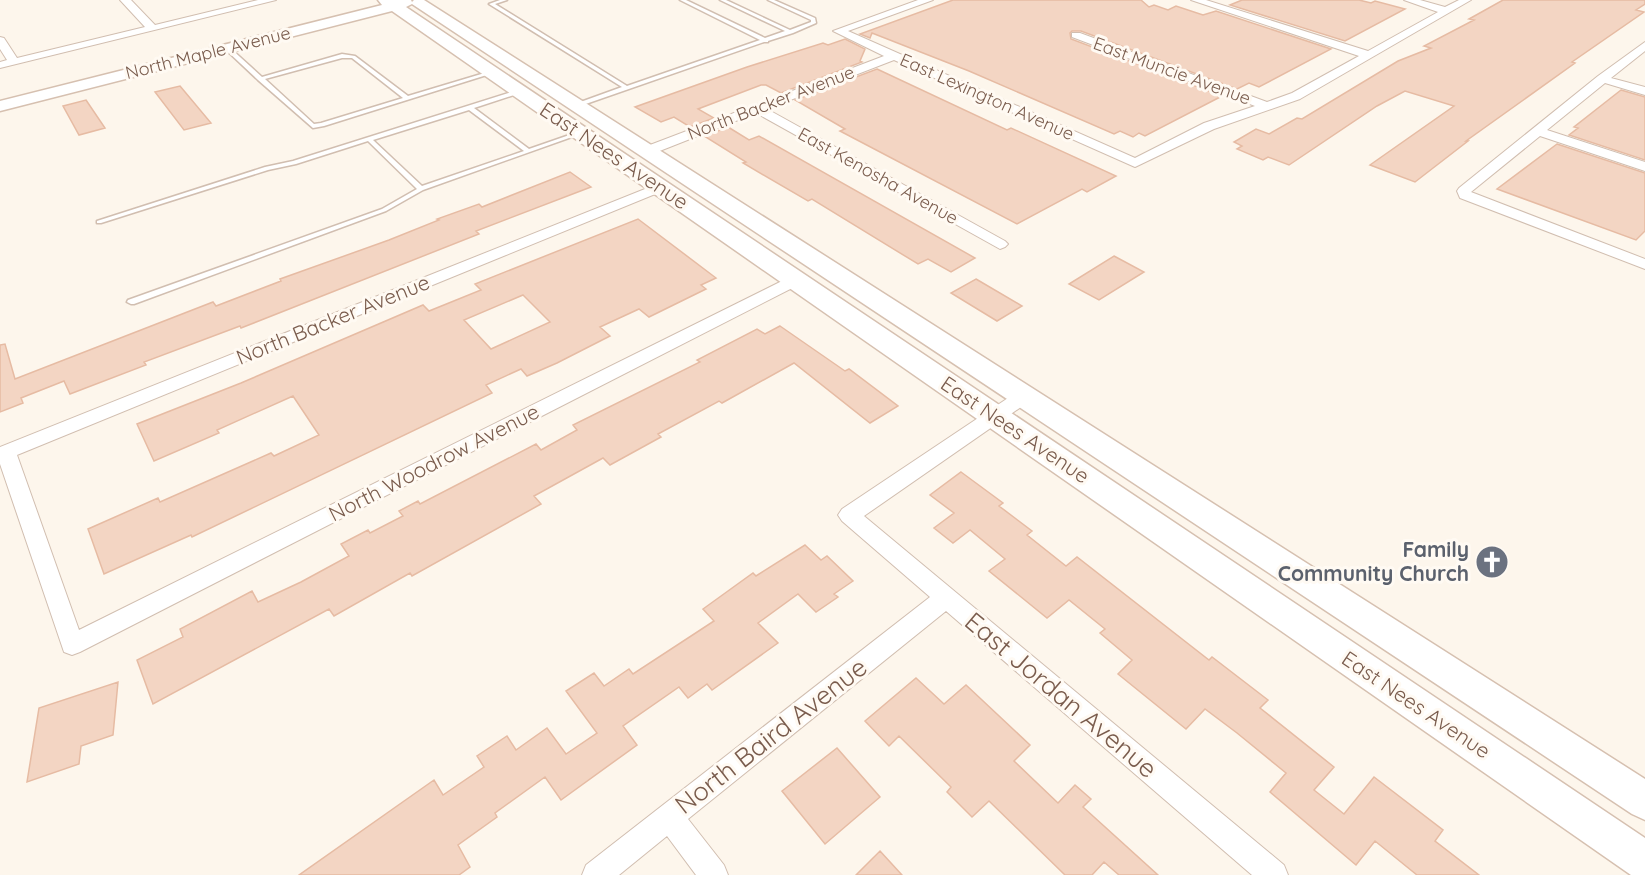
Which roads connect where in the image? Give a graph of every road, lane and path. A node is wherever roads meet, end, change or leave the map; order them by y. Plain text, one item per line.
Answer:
1 (125, 0) edge
2 (271, 0) edge
3 (505, 0) edge
4 (695, 0) edge
5 (722, 0) edge
6 (770, 0) edge
7 (1196, 0) edge
8 (1408, 0) edge
9 (1466, 0) edge
10 (405, 1) edge
11 (684, 1) edge
12 (918, 1) edge
13 (1447, 10) junction
14 (152, 28) junction
15 (791, 33) junction
16 (1076, 35) dead end
17 (0, 40) edge
18 (766, 41) junction
19 (1645, 45) edge
20 (227, 48) junction
21 (1369, 55) junction
22 (894, 56) junction
23 (13, 61) junction
24 (0, 65) edge
25 (490, 73) junction
26 (260, 79) junction
27 (1602, 79) junction
28 (627, 88) junction
29 (1645, 91) edge
30 (518, 92) junction
31 (408, 99) junction
32 (577, 105) junction
33 (0, 106) edge
34 (469, 107) junction
35 (1269, 107) junction
36 (756, 108) junction
37 (1537, 131) junction
38 (580, 133) junction
39 (369, 139) junction
40 (647, 151) junction
41 (528, 152) junction
42 (1645, 166) edge
43 (660, 187) junction
44 (421, 189) junction
45 (99, 222) dead end
46 (1000, 244) dead end
47 (1645, 264) edge
48 (796, 280) junction
49 (131, 302) dead end
50 (1024, 396) junction
51 (994, 416) junction
52 (946, 597) junction
53 (72, 645) joint
54 (1645, 801) edge
55 (669, 817) junction
56 (1599, 830) junction
57 (1645, 854) edge
58 (1645, 861) edge
59 (596, 875) edge
60 (714, 875) edge
61 (1274, 875) edge

1 - 14 street
2 - 14 street
3 - 28 lane
4 - 11 lane
5 - 15 lane
6 - 15 lane
7 - 21 street
8 - 13 street
9 - 13 street
10 - 20 main road, North Maple Avenue
10 - 25 main road, East Nees Avenue
10 - 32 main road, East Nees Avenue
11 - 18 lane
12 - 22 street, East Lexington Avenue
13 - 21 street
14 - 23 street
15 - 18 lane
16 - 35 street, East Muncie Avenue
17 - 23 street
18 - 28 lane
19 - 27 street
20 - 26 lane
20 - 33 main road, North Maple Avenue
21 - 35 street
22 - 35 street, East Lexington Avenue
22 - 36 street, North Backer Avenue
23 - 24 street
25 - 30 main road, East Nees Avenue
25 - 31 lane
26 - 31 lane
26 - 31 lane
27 - 29 street
27 - 37 street
28 - 32 lane
30 - 34 lane
30 - 38 main road, East Nees Avenue
32 - 40 main road, East Nees Avenue
34 - 39 lane
34 - 41 lane
36 - 40 street, North Backer Avenue
36 - 46 street, East Kenosha Avenue
37 - 42 street
37 - 47 street
38 - 40 main road
38 - 41 lane
38 - 43 main road, East Nees Avenue
39 - 44 lane
39 - 45 lane
40 - 50 main road, East Nees Avenue
41 - 44 lane
43 - 48 main road, East Nees Avenue
43 - 53 street, North Backer Avenue
44 - 49 lane
48 - 51 main road, East Nees Avenue
48 - 53 street, North Woodrow Avenue
50 - 51 street
50 - 54 main road, East Nees Avenue
51 - 52 street, East Jordan Avenue
51 - 56 main road, East Nees Avenue
52 - 55 street, North Baird Avenue
52 - 61 street, East Jordan Avenue
55 - 59 street, North Baird Avenue
55 - 60 street
56 - 57 main road
56 - 58 main road, East Nees Avenue

